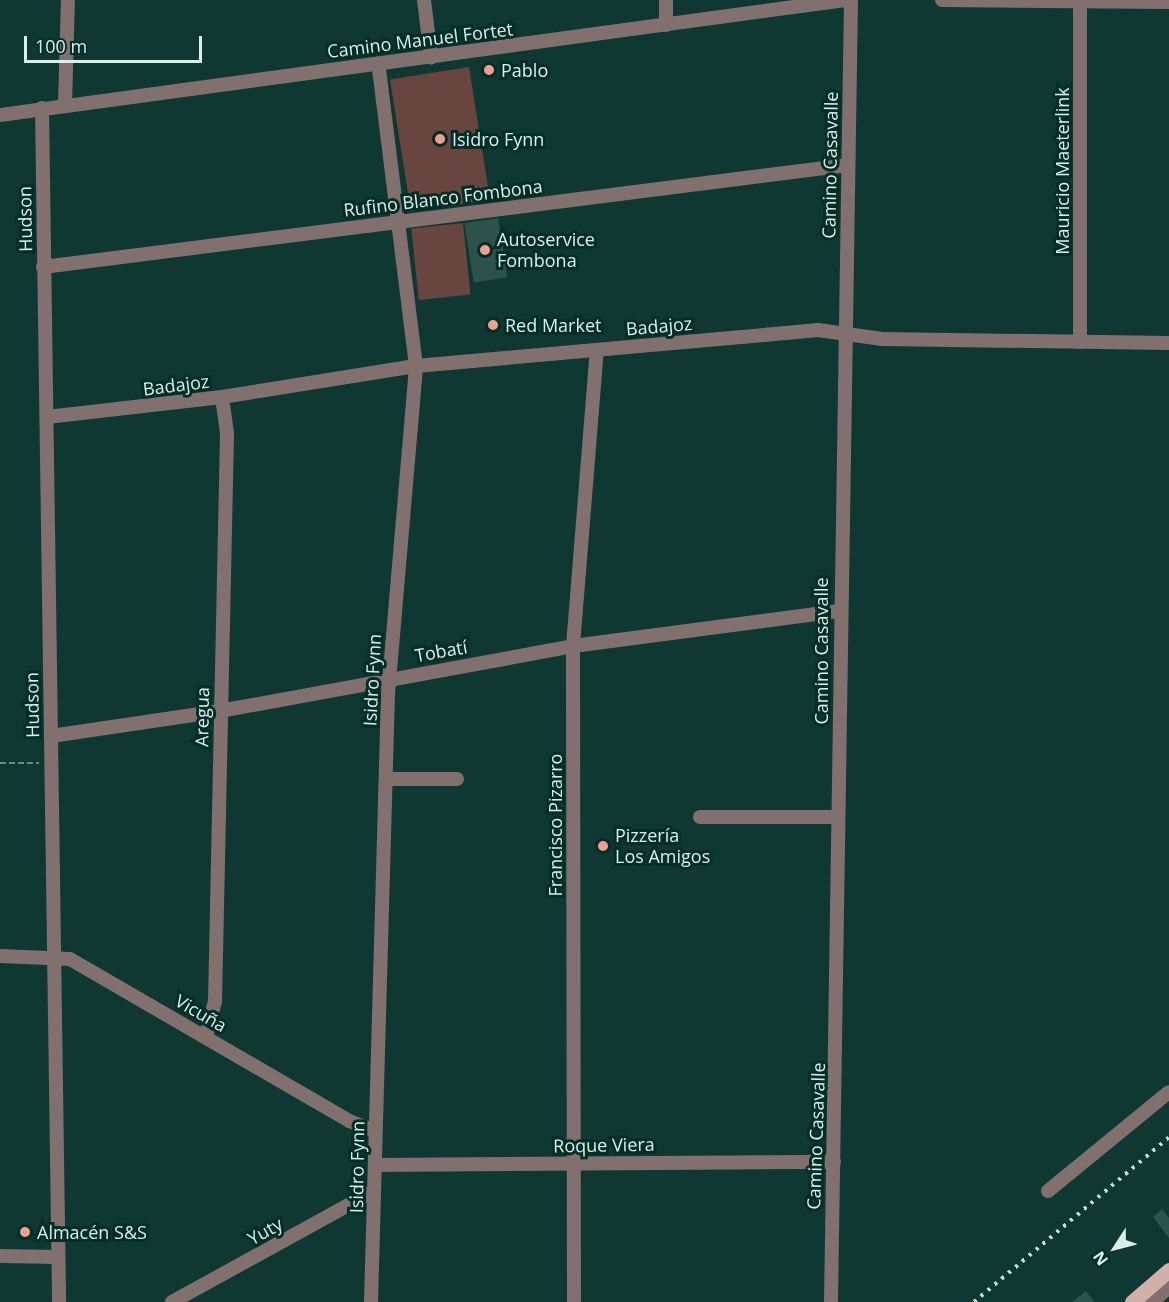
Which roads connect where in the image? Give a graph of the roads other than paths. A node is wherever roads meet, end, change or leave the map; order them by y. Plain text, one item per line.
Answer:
1 (68, 0) edge
2 (424, 0) edge
3 (666, 0) edge
4 (845, 0) edge
5 (851, 0) edge
6 (942, 0) edge
7 (1080, 1) edge
8 (1169, 2) edge
9 (666, 25) junction
10 (431, 58) junction
11 (378, 63) junction
12 (65, 105) junction
13 (42, 108) junction
14 (0, 115) edge
15 (848, 165) junction
16 (398, 222) junction
17 (43, 267) junction
18 (846, 332) junction
19 (1080, 342) junction
20 (1169, 343) edge
21 (597, 350) junction
22 (416, 366) junction
23 (222, 397) junction
24 (47, 417) junction
25 (839, 610) junction
26 (573, 646) junction
27 (389, 679) junction
28 (220, 711) junction
29 (51, 736) junction
30 (386, 779) junction
31 (457, 779) dead end
32 (700, 817) dead end
33 (838, 818) junction
34 (0, 956) edge
35 (53, 956) junction
36 (206, 1037) junction
37 (1169, 1092) edge
38 (375, 1131) junction
39 (834, 1162) junction
40 (375, 1165) junction
41 (573, 1165) junction
42 (374, 1191) junction
43 (1048, 1191) dead end
44 (0, 1256) edge
45 (58, 1257) junction
46 (1169, 1270) edge
47 (1169, 1287) edge
48 (60, 1302) edge
49 (172, 1302) edge
50 (371, 1302) edge
51 (573, 1302) edge
52 (831, 1302) edge
53 (1132, 1302) edge
54 (1152, 1302) edge

1 - 12 street
2 - 10 street
3 - 9 street
4 - 9 street, Camino Manuel Fortet
5 - 15 street, Camino Casavalle
6 - 7 street
7 - 8 street
7 - 19 street, Mauricio Maeterlink
9 - 10 street, Camino Manuel Fortet
10 - 11 street, Camino Manuel Fortet
11 - 12 street, Camino Manuel Fortet
11 - 16 street, Isidro Fynn
12 - 13 street, Camino Manuel Fortet
13 - 14 street, Camino Manuel Fortet
13 - 17 street, Hudson
15 - 16 street, Rufino Blanco Fombona
15 - 18 street, Camino Casavalle
16 - 17 street, Rufino Blanco Fombona
16 - 22 street, Isidro Fynn
17 - 24 street, Hudson
18 - 19 street, Badajoz
18 - 21 street, Badajoz
18 - 25 street, Camino Casavalle
19 - 20 street, Badajoz
21 - 22 street, Badajoz
21 - 26 street, Francisco Pizarro
22 - 23 street, Badajoz
22 - 27 street, Isidro Fynn
23 - 24 street, Badajoz
23 - 28 street, Aregua
24 - 29 street, Hudson
25 - 26 street, Tobatí
25 - 33 street, Camino Casavalle
26 - 27 street, Tobatí
26 - 41 street, Francisco Pizarro
27 - 28 street, Tobatí
27 - 30 street, Isidro Fynn
28 - 29 street, Tobatí
28 - 36 street, Aregua
29 - 35 street, Hudson
30 - 31 street
30 - 38 street, Isidro Fynn
32 - 33 street
33 - 39 street, Camino Casavalle
34 - 35 street, Vicuña
35 - 36 street, Vicuña
35 - 45 street, Hudson
36 - 38 street, Vicuña
37 - 43 street
38 - 40 street, Isidro Fynn
39 - 41 street, Roque Viera
39 - 52 street, Camino Casavalle
40 - 41 street, Roque Viera
40 - 42 street, Isidro Fynn
41 - 51 street, Francisco Pizarro
42 - 49 street, Yuty
42 - 50 street, Isidro Fynn
44 - 45 street
45 - 48 street, Hudson
46 - 53 main road
47 - 54 street

